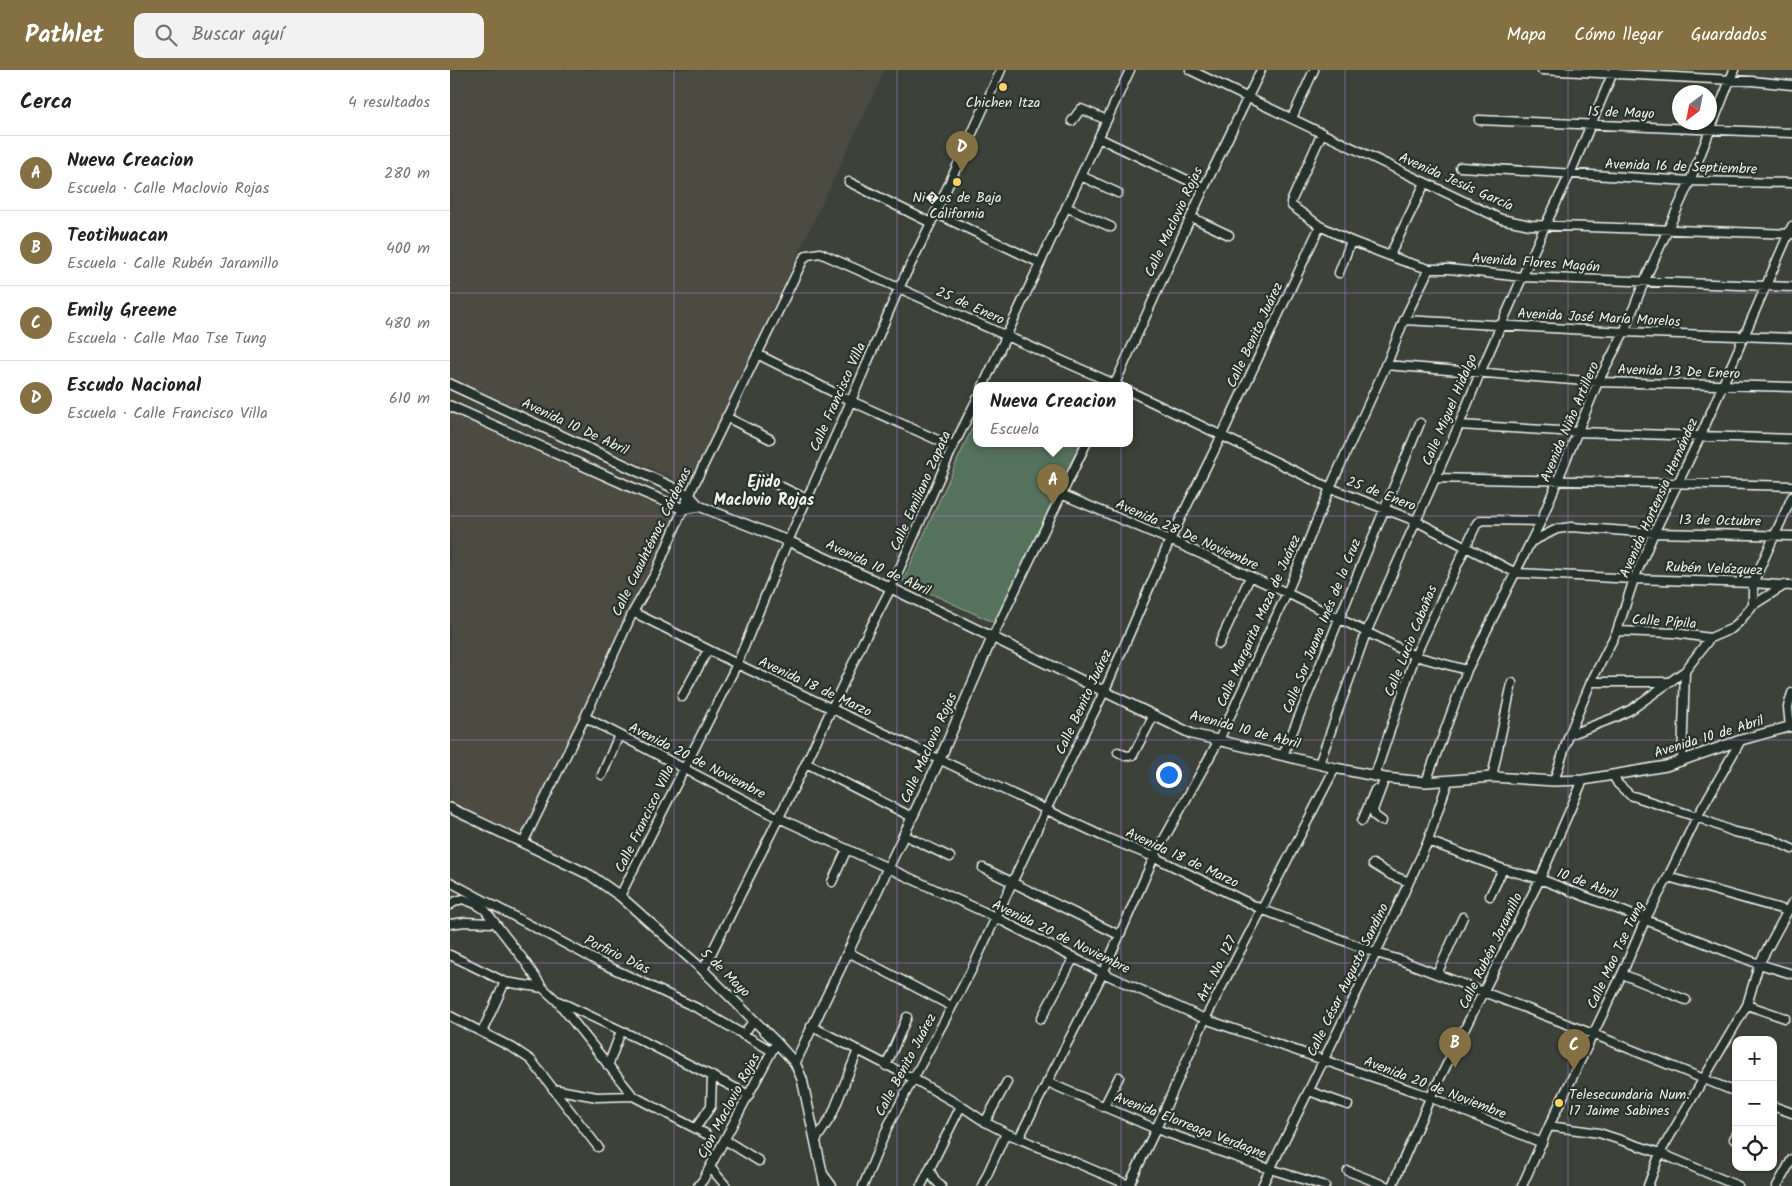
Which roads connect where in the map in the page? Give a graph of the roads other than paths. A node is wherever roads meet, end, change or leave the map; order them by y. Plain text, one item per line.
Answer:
1 (1001, 70) edge
2 (1130, 70) edge
3 (1190, 70) edge
4 (1261, 70) edge
5 (1314, 70) edge
6 (1542, 70) edge
7 (1734, 70) edge
8 (1613, 72) edge
9 (1204, 73) edge
10 (1729, 80) junction
11 (1792, 85) edge
12 (1247, 98) junction
13 (1717, 111) edge
14 (1292, 118) junction
15 (1107, 120) junction
16 (1479, 120) dead end
17 (1072, 121) dead end
18 (1590, 125) junction
19 (1672, 128) edge
20 (1717, 129) edge
21 (1710, 130) edge
22 (1322, 133) junction
23 (1792, 133) edge
24 (1099, 138) junction
25 (1460, 167) dead end
26 (1570, 174) junction
27 (1081, 176) junction
28 (1690, 181) junction
29 (849, 182) dead end
30 (1425, 182) junction
31 (1792, 183) edge
32 (1204, 188) junction
33 (1118, 193) dead end
34 (1066, 207) junction
35 (935, 213) junction
36 (1191, 217) junction
37 (931, 223) junction
38 (1320, 226) junction
39 (1545, 226) junction
40 (1111, 228) dead end
41 (1669, 229) junction
42 (1791, 231) edge
43 (1229, 235) dead end
44 (1351, 241) junction
45 (808, 255) joint
46 (1390, 255) junction
47 (1040, 262) junction
48 (1429, 268) junction
49 (1339, 272) dead end
50 (1522, 277) junction
51 (1644, 282) junction
52 (1765, 286) junction
53 (1792, 287) edge
54 (899, 288) junction
55 (1404, 320) junction
56 (1500, 326) junction
57 (1624, 332) junction
58 (1008, 336) junction
59 (1743, 336) junction
60 (1792, 338) edge
61 (757, 354) junction
62 (1386, 366) junction
63 (1480, 373) junction
64 (985, 382) edge
65 (1107, 382) edge
66 (1118, 382) edge
67 (1598, 382) junction
68 (450, 384) edge
69 (1723, 386) junction
70 (1792, 387) edge
71 (1133, 393) edge
72 (851, 401) junction
73 (450, 406) edge
74 (973, 407) edge
75 (726, 417) junction
76 (1420, 423) dead end
77 (1459, 425) junction
78 (1577, 432) junction
79 (1222, 435) junction
80 (1701, 436) junction
81 (770, 438) dead end
82 (1792, 439) edge
83 (954, 447) junction
84 (1084, 447) edge
85 (760, 477) dead end
86 (1435, 478) junction
87 (1558, 482) junction
88 (1679, 483) junction
89 (1792, 486) edge
90 (1330, 488) junction
91 (1061, 494) junction
92 (689, 495) junction
93 (1792, 497) edge
94 (807, 499) junction
95 (699, 506) junction
96 (1384, 508) junction
97 (683, 509) junction
98 (1416, 521) junction
99 (1541, 521) junction
100 (1654, 533) junction
101 (1776, 535) junction
102 (1792, 536) edge
103 (1170, 540) junction
104 (788, 541) junction
105 (1531, 542) junction
106 (1465, 547) junction
107 (1516, 573) junction
108 (1250, 577) junction
109 (1634, 579) junction
110 (1753, 582) junction
111 (1788, 586) edge
112 (891, 588) junction
113 (1286, 593) junction
114 (1752, 605) junction
115 (632, 612) junction
116 (1338, 620) junction
117 (1617, 631) junction
118 (1366, 633) junction
119 (992, 638) junction
120 (1710, 638) junction
121 (1219, 644) dead end
122 (708, 650) junction
123 (1415, 656) junction
124 (737, 664) junction
125 (1467, 670) junction
126 (1685, 671) junction
127 (1590, 682) junction
128 (1670, 682) junction
129 (1512, 683) dead end
130 (1105, 690) junction
131 (1792, 693) edge
132 (682, 697) dead end
133 (832, 709) junction
134 (1154, 715) junction
135 (584, 717) junction
136 (1791, 727) edge
137 (620, 735) junction
138 (1569, 735) junction
139 (1219, 740) junction
140 (1741, 740) junction
141 (1118, 752) dead end
142 (1283, 755) junction
143 (940, 759) junction
144 (1682, 760) junction
145 (806, 763) junction
146 (1319, 764) junction
147 (684, 768) junction
148 (1335, 768) junction
149 (602, 775) dead end
150 (1613, 775) junction
151 (1380, 776) junction
152 (1492, 777) junction
153 (1583, 780) junction
154 (1448, 781) junction
155 (1554, 781) junction
156 (1426, 782) junction
157 (450, 808) edge
158 (1046, 810) junction
159 (912, 817) junction
160 (1697, 817) junction
161 (779, 818) junction
162 (1362, 821) dead end
163 (1382, 821) dead end
164 (904, 835) junction
165 (1428, 841) junction
166 (523, 843) junction
167 (847, 849) junction
168 (1792, 849) edge
169 (950, 857) dead end
170 (1154, 857) junction
171 (1373, 864) dead end
172 (984, 868) dead end
173 (889, 869) junction
174 (1503, 869) junction
175 (1668, 877) junction
176 (1540, 879) junction
177 (450, 882) edge
178 (832, 882) dead end
179 (1012, 882) junction
180 (1409, 882) junction
181 (620, 896) junction
182 (1490, 896) dead end
183 (1792, 903) edge
184 (450, 905) edge
185 (1261, 909) junction
186 (1788, 911) junction
187 (995, 917) junction
188 (1464, 917) dead end
189 (1645, 920) junction
190 (493, 923) junction
191 (450, 924) edge
192 (1119, 935) junction
193 (848, 952) junction
194 (1376, 953) junction
195 (450, 956) edge
196 (1074, 957) junction
197 (1760, 964) junction
198 (703, 970) junction
199 (1103, 973) junction
200 (1437, 974) junction
201 (1622, 974) junction
202 (1792, 974) edge
203 (505, 982) junction
204 (542, 988) junction
205 (1484, 993) junction
206 (556, 1000) junction
207 (1686, 1000) dead end
208 (1747, 1005) junction
209 (951, 1006) junction
210 (450, 1016) edge
211 (908, 1017) dead end
212 (1785, 1018) dead end
213 (1041, 1019) dead end
214 (1205, 1019) junction
215 (754, 1020) junction
216 (811, 1026) junction
217 (622, 1031) junction
218 (482, 1032) junction
219 (1593, 1034) junction
220 (743, 1035) junction
221 (774, 1047) junction
222 (858, 1050) junction
223 (1322, 1061) junction
224 (795, 1063) junction
225 (608, 1066) junction
226 (886, 1066) junction
227 (712, 1076) junction
228 (1119, 1077) dead end
229 (914, 1079) junction
230 (1704, 1080) junction
231 (1006, 1082) dead end
232 (1047, 1082) junction
233 (553, 1088) junction
234 (1732, 1090) edge
235 (1309, 1091) junction
236 (749, 1095) junction
237 (633, 1096) junction
238 (1430, 1098) junction
239 (1348, 1105) dead end
240 (961, 1106) junction
241 (1104, 1107) junction
242 (1777, 1107) edge
243 (1792, 1113) edge
244 (985, 1122) junction
245 (1549, 1126) junction
246 (695, 1128) junction
247 (1156, 1129) junction
248 (1006, 1133) junction
249 (706, 1134) dead end
250 (1019, 1138) junction
251 (725, 1140) junction
252 (816, 1140) junction
253 (1542, 1143) junction
254 (598, 1147) dead end
255 (1660, 1153) junction
256 (1792, 1159) edge
257 (759, 1161) dead end
258 (710, 1167) junction
259 (1270, 1169) junction
260 (930, 1171) junction
261 (1348, 1171) dead end
262 (825, 1183) edge
263 (701, 1184) edge
264 (726, 1186) edge
265 (863, 1186) edge
266 (921, 1186) edge
267 (942, 1186) edge
268 (982, 1186) edge
269 (1130, 1186) edge
270 (1262, 1186) edge
271 (1325, 1186) edge
272 (1386, 1186) edge
273 (1392, 1186) edge
274 (1522, 1186) edge
275 (1648, 1186) edge
276 (1738, 1186) edge
277 (1777, 1186) edge

1 - 35 street, Calle Francisco Villa
2 - 15 street
3 - 9 street, Avenida Jesús García
4 - 12 street, Calle Maclovio Rojas
5 - 14 street
6 - 8 street
7 - 10 street, Avenida Niño Artillero
8 - 10 street
8 - 18 street, Calle Miguel Hidalgo
9 - 12 street, Avenida Jesús García
10 - 11 street
10 - 13 street, Avenida Niño Artillero
12 - 14 street, Avenida Jesús García
12 - 32 street, Calle Maclovio Rojas
14 - 22 street, Avenida Jesús García
15 - 17 street
15 - 24 street
16 - 18 street, 15 de Mayo
18 - 19 street, 15 de Mayo
18 - 26 street, Calle Miguel Hidalgo
20 - 23 street, 15 de Mayo
21 - 28 street, Avenida Niño Artillero
22 - 30 street, Avenida Jesús García
22 - 38 street, Avenida Flores Magón
24 - 27 street
24 - 32 street
25 - 26 street, Avenida 16 de Septiembre
26 - 28 street, Avenida 16 de Septiembre
26 - 39 street, Calle Miguel Hidalgo
27 - 33 street
27 - 34 street
28 - 31 street, Avenida 16 de Septiembre
28 - 41 street, Avenida Niño Artillero
29 - 37 street
30 - 39 street, Avenida Jesús García
30 - 46 street
32 - 36 street, Calle Maclovio Rojas
34 - 40 street
34 - 47 street
35 - 37 street, Calle Francisco Villa
35 - 47 street
36 - 43 street
36 - 66 street, Calle Maclovio Rojas
37 - 54 street, Calle Francisco Villa
38 - 44 street, Avenida Flores Magón
38 - 79 street, Calle Benito Juárez
39 - 41 street, Avenida Jesús García
39 - 50 street, Calle Miguel Hidalgo
41 - 42 street, Avenida Jesús García
41 - 51 street, Avenida Niño Artillero
42 - 52 street, Avenida Hortensia Hernández
44 - 46 street, Avenida Flores Magón
44 - 49 street
45 - 54 street, 25 de Enero
45 - 61 street, Calle Cuauhtémoc Cárdenas
46 - 48 street, Avenida Flores Magón
47 - 58 street
48 - 50 street, Avenida Flores Magón
48 - 55 street, Calle Margarita Maza de Juárez
50 - 51 street, Avenida Flores Magón
50 - 56 street, Calle Miguel Hidalgo
51 - 52 street, Avenida Flores Magón
51 - 57 street, Avenida Niño Artillero
52 - 53 street, Avenida Flores Magón
52 - 59 street, Avenida Hortensia Hernández
54 - 58 street, 25 de Enero
54 - 72 street, Calle Francisco Villa
55 - 56 street, Avenida José María Morelos
55 - 62 street, Calle Margarita Maza de Juárez
56 - 57 street, Avenida José María Morelos
56 - 63 street, Calle Miguel Hidalgo
57 - 59 street, Avenida José María Morelos
57 - 67 street, Avenida Niño Artillero
58 - 64 street
58 - 65 street, 25 de Enero
59 - 60 street, Avenida José María Morelos
59 - 69 street, Avenida Hortensia Hernández
61 - 72 street
61 - 75 street, Calle Cuauhtémoc Cárdenas
62 - 63 street, Avenida 13 De Enero
62 - 90 street, Calle Margarita Maza de Juárez
63 - 67 street, Avenida 13 De Enero
63 - 77 street, Calle Miguel Hidalgo
67 - 69 street, Avenida 13 De Enero
67 - 78 street, Avenida Niño Artillero
68 - 92 street, Avenida 10 De Abril
69 - 70 street, Avenida 13 De Enero
69 - 80 street, Avenida Hortensia Hernández
71 - 79 street, 25 de Enero
72 - 83 street
72 - 94 street, Calle Francisco Villa
73 - 97 street
74 - 83 street, Calle Emiliano Zapata
75 - 81 street
75 - 92 street, Calle Cuauhtémoc Cárdenas
76 - 96 street, Calle Sor Juana Inés de la Cruz
77 - 78 street
77 - 86 street, Calle Miguel Hidalgo
78 - 80 street
78 - 87 street, Avenida Niño Artillero
79 - 90 street, 25 de Enero
79 - 103 street, Calle Benito Juárez
80 - 82 street
80 - 88 street, Avenida Hortensia Hernández
83 - 112 street, Calle Emiliano Zapata
84 - 91 street, Calle Maclovio Rojas
85 - 94 street
86 - 87 street
86 - 98 street, Calle Miguel Hidalgo
87 - 88 street
87 - 99 street, Avenida Niño Artillero
88 - 89 street
88 - 100 street, Avenida Hortensia Hernández
90 - 96 street, 25 de Enero
90 - 113 street, Calle Margarita Maza de Juárez
91 - 103 street, Avenida 28 De Noviembre
91 - 119 street, Calle Maclovio Rojas
92 - 95 street
92 - 97 street, Calle Cuauhtémoc Cárdenas
93 - 101 street
94 - 104 street, Calle Francisco Villa
95 - 97 street
95 - 104 street, Avenida 10 de Abril
96 - 98 street, 25 de Enero
96 - 116 street, Calle Sor Juana Inés de la Cruz
97 - 115 street, Calle Cuauhtémoc Cárdenas
98 - 106 street, 25 de Enero
98 - 118 street, Calle Miguel Hidalgo
99 - 105 street, Avenida Niño Artillero
99 - 106 street, Calle Lucio Cabañas
100 - 101 street, 13 de Octubre
100 - 105 street, 13 de Octubre
100 - 109 street, Avenida Hortensia Hernández
101 - 102 street, 13 de Octubre
101 - 110 street
103 - 108 street, Avenida 28 De Noviembre
103 - 130 street, Calle Benito Juárez
104 - 112 street, Avenida 10 de Abril
104 - 124 street, Calle Francisco Villa
105 - 107 street, Avenida Niño Artillero
106 - 107 street, 25 de Enero
106 - 123 street, Calle Lucio Cabañas
107 - 109 street, 25 de Enero
107 - 125 street, Avenida Niño Artillero
108 - 113 street, Avenida 28 De Noviembre
108 - 121 street
109 - 110 street, Rubén Velázquez
109 - 117 street, Avenida Hortensia Hernández
110 - 111 street, Rubén Velázquez
110 - 114 street
111 - 114 street
112 - 119 street, Avenida 10 de Abril
112 - 133 street, Calle Emiliano Zapata
113 - 116 street, Avenida 28 De Noviembre
113 - 139 street, Calle Margarita Maza de Juárez
114 - 120 street
115 - 122 street, Avenida 18 de Marzo
115 - 135 street, Calle Cuauhtémoc Cárdenas
116 - 118 street, Avenida 28 De Noviembre
116 - 142 street, Calle Sor Juana Inés de la Cruz
117 - 120 street, Calle Pípila
117 - 127 street, Avenida Hortensia Hernández
118 - 123 street, Avenida 28 De Noviembre
118 - 146 street, Calle Miguel Hidalgo
119 - 130 street, Avenida 10 de Abril
119 - 143 street, Calle Maclovio Rojas
120 - 126 street
122 - 124 street, Avenida 18 de Marzo
122 - 132 street
123 - 125 street, Avenida 28 De Noviembre
123 - 151 street, Calle Lucio Cabañas
124 - 133 street, Avenida 18 de Marzo
124 - 147 street, Calle Francisco Villa
125 - 156 street, Avenida Niño Artillero
126 - 128 street
126 - 144 street
127 - 128 street
127 - 138 street, Avenida Hortensia Hernández
128 - 138 street
129 - 152 street
130 - 134 street, Avenida 10 de Abril
130 - 158 street, Calle Benito Juárez
131 - 136 street
133 - 143 street, Avenida 18 de Marzo
133 - 145 street, Calle Emiliano Zapata
134 - 139 street, Avenida 10 de Abril
134 - 141 street
135 - 137 street, Avenida 20 de Noviembre
135 - 166 street, Calle Cuauhtémoc Cárdenas
136 - 140 street, Avenida 10 de Abril
137 - 147 street, Avenida 20 de Noviembre
137 - 149 street
138 - 155 street, Avenida Hortensia Hernández
139 - 142 street, Avenida 10 de Abril
139 - 170 street, Calle Margarita Maza de Juárez
140 - 144 street, Avenida 10 de Abril
140 - 160 street, Calle Mao Tse Tung
142 - 146 street, Avenida 10 de Abril
143 - 158 street, Avenida 18 de Marzo
143 - 159 street, Calle Maclovio Rojas
144 - 150 street, Avenida 10 de Abril
145 - 159 street
145 - 161 street, Calle Emiliano Zapata
146 - 148 street, Avenida 10 de Abril
147 - 161 street, Avenida 20 de Noviembre
147 - 181 street, Calle Francisco Villa
148 - 151 street, Avenida 10 de Abril
148 - 185 street, Art. No. 127
150 - 153 street, Avenida 10 de Abril
150 - 160 street
151 - 156 street, Avenida 10 de Abril
151 - 162 street
151 - 163 street
152 - 154 street, Avenida 10 de Abril
152 - 155 street, Avenida 10 de Abril
153 - 155 street, Avenida 10 de Abril
153 - 176 street, Calle Rubén Jaramillo
154 - 156 street, Avenida 10 de Abril
154 - 165 street, Calle César Augusto Sandino
157 - 166 street, 5 de Mayo
158 - 170 street, Avenida 18 de Marzo
158 - 179 street, Calle Benito Juárez
159 - 164 street, Calle Maclovio Rojas
160 - 168 street
160 - 175 street, Calle Mao Tse Tung
161 - 167 street, Avenida 20 de Noviembre
161 - 198 street, Calle Emiliano Zapata
164 - 169 street
164 - 173 street, Calle Maclovio Rojas
165 - 174 street, 10 de Abril
165 - 180 street, Calle César Augusto Sandino
166 - 181 street, 5 de Mayo
167 - 173 street, Avenida 20 de Noviembre
167 - 178 street
170 - 185 street, Avenida 18 de Marzo
170 - 192 street, Calle Margarita Maza de Juárez
171 - 180 street
172 - 179 street
173 - 187 street, Avenida 20 de Noviembre
173 - 193 street, Calle Maclovio Rojas
174 - 176 street, 10 de Abril
174 - 182 street
175 - 186 street
175 - 189 street, Calle Mao Tse Tung
176 - 189 street, 10 de Abril
176 - 205 street, Calle Rubén Jaramillo
177 - 220 street, Porfirio Días
179 - 187 street, Calle Benito Juárez
179 - 192 street
180 - 194 street, Calle César Augusto Sandino
181 - 198 street, 5 de Mayo
183 - 186 street
184 - 190 street
185 - 194 street, Avenida 18 de Marzo
185 - 214 street, Art. No. 127
186 - 197 street
187 - 196 street, Avenida 20 de Noviembre
187 - 209 street, Calle Benito Juárez
188 - 200 street
189 - 197 street, 10 de Abril
189 - 201 street, Calle Mao Tse Tung
190 - 191 street
190 - 204 street
192 - 199 street, Calle Margarita Maza de Juárez
193 - 209 street
193 - 216 street, Calle Maclovio Rojas
194 - 200 street, Avenida 18 de Marzo
194 - 223 street, Calle César Augusto Sandino
195 - 203 street
196 - 199 street, Avenida 20 de Noviembre
196 - 213 street
197 - 202 street, 10 de Abril
197 - 208 street
198 - 215 street, 5 de Mayo
199 - 214 street, Avenida 20 de Noviembre
199 - 232 street, Calle Margarita Maza de Juárez
200 - 205 street, Avenida 18 de Marzo
201 - 207 street
201 - 219 street, Calle Mao Tse Tung
203 - 204 street
203 - 218 street
204 - 206 street
205 - 219 street, Avenida 18 de Marzo
205 - 238 street, Calle Rubén Jaramillo
206 - 217 street
206 - 225 street
208 - 212 street
208 - 230 street
209 - 229 street, Calle Benito Juárez
210 - 218 street
211 - 226 street
214 - 223 street, Avenida 20 de Noviembre
214 - 247 street, Art. No. 127
215 - 220 street
215 - 221 street, 5 de Mayo
216 - 222 street
216 - 224 street, Calle Maclovio Rojas
217 - 225 street
217 - 227 street
218 - 233 street
219 - 230 street, Avenida 18 de Marzo
219 - 245 street, Calle Mao Tse Tung
220 - 221 street, Porfirio Días
221 - 224 street, 5 de Mayo
221 - 236 street, Cjon Maclovio Rojas
222 - 226 street
222 - 252 street
223 - 235 street, Calle César Augusto Sandino
223 - 238 street, Avenida 20 de Noviembre
224 - 252 street, 5 de Mayo
225 - 237 street
226 - 229 street
227 - 236 street
227 - 246 street
228 - 241 street
229 - 240 street
229 - 265 street, Calle Benito Juárez
230 - 234 street, Avenida 18 de Marzo
230 - 255 street
231 - 244 street
232 - 241 street, Avenida Elorreaga Verdagne
232 - 250 street, Calle Margarita Maza de Juárez
233 - 237 street
233 - 254 street
235 - 239 street
235 - 259 street, Calle César Augusto Sandino
236 - 251 street, Cjon Maclovio Rojas
237 - 246 street
238 - 253 street, Avenida 20 de Noviembre
238 - 273 street, Calle Rubén Jaramillo
240 - 244 street
240 - 260 street
241 - 247 street, Avenida Elorreaga Verdagne
242 - 243 street
244 - 248 street
245 - 253 street, Calle Mao Tse Tung
245 - 255 street
246 - 249 street
247 - 259 street, Avenida Elorreaga Verdagne
247 - 269 street, Art. No. 127
248 - 250 street
248 - 268 street
250 - 269 street
251 - 257 street
251 - 258 street, Cjon Maclovio Rojas
252 - 262 street, 5 de Mayo
253 - 274 street, Calle Mao Tse Tung
255 - 275 street
255 - 276 street
256 - 277 street
258 - 263 street, Cjon Maclovio Rojas
258 - 264 street
259 - 270 street, Calle César Augusto Sandino
259 - 271 street, Avenida Elorreaga Verdagne
260 - 266 street
260 - 267 street
261 - 272 street

